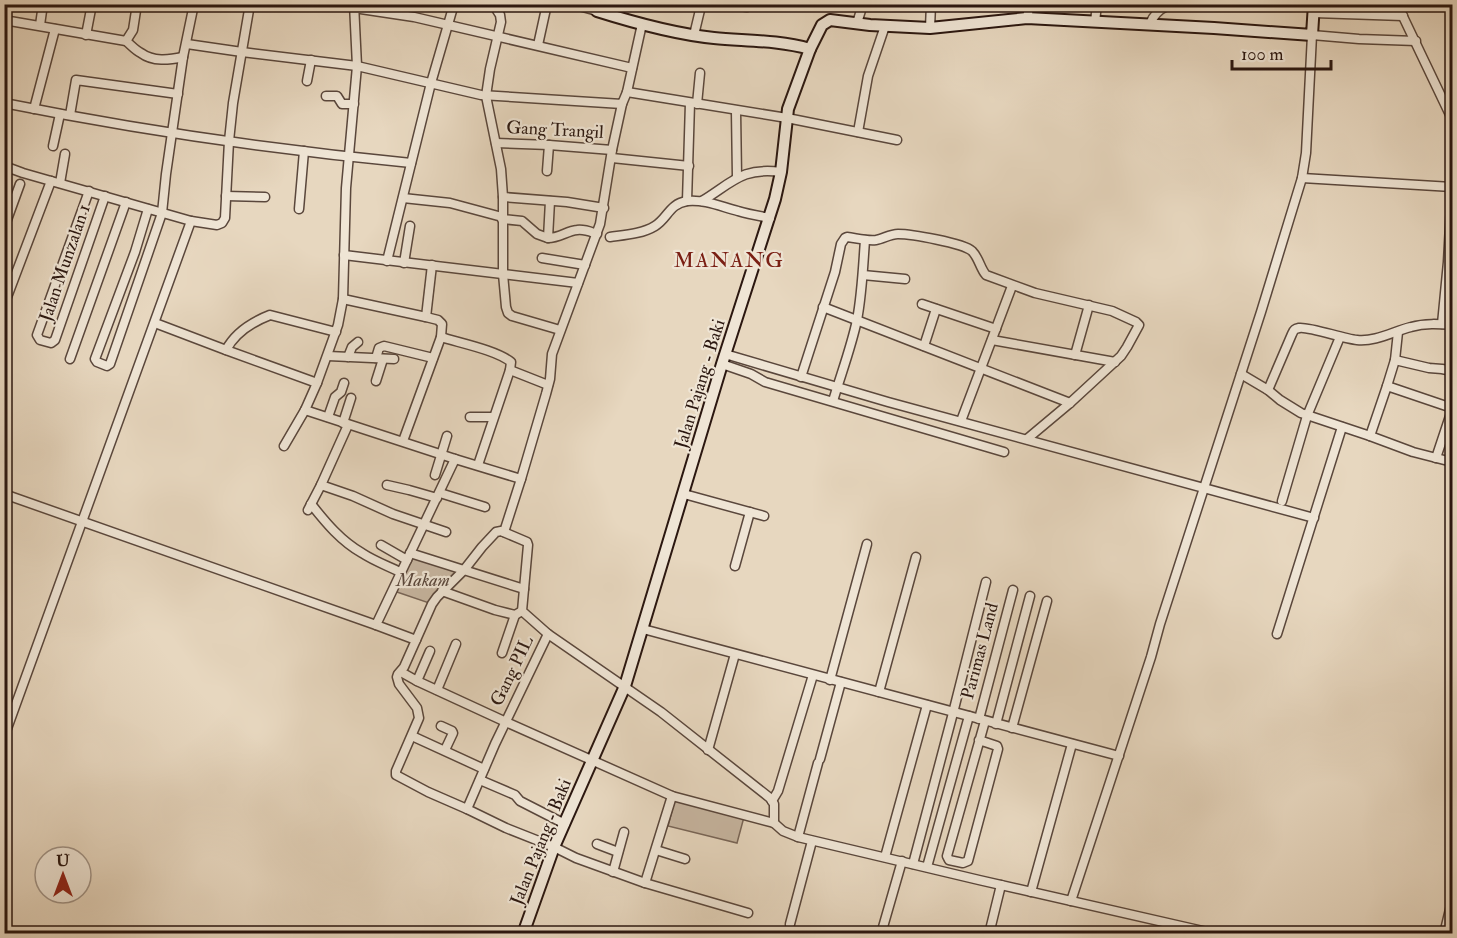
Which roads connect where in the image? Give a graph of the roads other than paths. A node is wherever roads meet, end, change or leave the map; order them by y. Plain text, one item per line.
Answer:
1 (44, 4) edge
2 (92, 4) edge
3 (137, 4) edge
4 (194, 4) edge
5 (250, 4) edge
6 (454, 4) edge
7 (493, 4) edge
8 (547, 4) edge
9 (572, 4) edge
10 (704, 4) edge
11 (721, 4) edge
12 (863, 4) edge
13 (931, 4) edge
14 (1030, 4) edge
15 (1096, 4) edge
16 (1397, 4) edge
17 (354, 6) edge
18 (1167, 6) dead end
19 (376, 7) edge
20 (747, 7) dead end
21 (598, 8) edge
22 (1314, 9) edge
23 (1402, 16) junction
24 (1027, 18) junction
25 (4, 20) edge
26 (1095, 22) junction
27 (857, 23) junction
28 (642, 24) junction
29 (1150, 24) junction
30 (449, 25) junction
31 (40, 26) junction
32 (885, 26) junction
33 (930, 28) junction
34 (55, 29) junction
35 (86, 35) junction
36 (694, 35) junction
37 (1312, 35) junction
38 (498, 37) junction
39 (126, 41) junction
40 (1416, 41) junction
41 (186, 44) junction
42 (538, 45) junction
43 (810, 49) junction
44 (242, 52) junction
45 (183, 57) junction
46 (310, 60) junction
47 (357, 66) junction
48 (632, 68) junction
49 (700, 73) dead end
50 (307, 81) dead end
51 (431, 83) junction
52 (627, 92) junction
53 (178, 94) junction
54 (484, 95) junction
55 (326, 96) dead end
56 (4, 103) edge
57 (693, 103) junction
58 (622, 104) junction
59 (354, 105) junction
60 (34, 109) junction
61 (736, 111) junction
62 (60, 114) junction
63 (70, 115) junction
64 (787, 118) junction
65 (1452, 119) edge
66 (858, 132) junction
67 (172, 133) junction
68 (897, 140) dead end
69 (229, 141) junction
70 (496, 143) junction
71 (549, 145) junction
72 (53, 146) dead end
73 (304, 151) junction
74 (65, 154) dead end
75 (612, 154) junction
76 (349, 157) junction
77 (411, 163) junction
78 (4, 166) edge
79 (689, 166) junction
80 (547, 171) dead end
81 (781, 172) junction
82 (737, 177) junction
83 (1302, 178) junction
84 (56, 182) junction
85 (20, 184) dead end
86 (1452, 187) edge
87 (88, 191) junction
88 (105, 196) junction
89 (226, 196) junction
90 (265, 197) dead end
91 (503, 197) junction
92 (403, 198) junction
93 (549, 201) junction
94 (687, 201) junction
95 (702, 201) junction
96 (126, 202) junction
97 (604, 208) junction
98 (147, 209) junction
99 (299, 209) dead end
100 (162, 213) junction
101 (500, 217) junction
102 (770, 218) junction
103 (191, 221) junction
104 (410, 226) dead end
105 (4, 228) edge
106 (597, 234) junction
107 (609, 237) dead end
108 (548, 238) junction
109 (865, 240) junction
110 (344, 255) junction
111 (542, 258) dead end
112 (387, 261) junction
113 (404, 263) junction
114 (432, 265) junction
115 (585, 265) junction
116 (503, 274) junction
117 (862, 275) junction
118 (905, 279) dead end
119 (578, 284) junction
120 (1012, 286) junction
121 (343, 300) junction
122 (922, 304) dead end
123 (4, 305) edge
124 (1089, 305) junction
125 (824, 307) junction
126 (936, 309) junction
127 (426, 317) junction
128 (857, 321) junction
129 (155, 323) junction
130 (1443, 324) junction
131 (1452, 325) edge
132 (996, 329) junction
133 (560, 330) junction
134 (336, 332) junction
135 (1398, 332) junction
136 (441, 337) junction
137 (1340, 337) junction
138 (992, 340) junction
139 (358, 342) dead end
140 (924, 346) junction
141 (226, 350) junction
142 (1075, 355) junction
143 (327, 356) junction
144 (348, 357) junction
145 (380, 358) junction
146 (433, 358) junction
147 (70, 359) dead end
148 (394, 359) dead end
149 (724, 359) junction
150 (1395, 360) junction
151 (1115, 362) junction
152 (981, 369) junction
153 (510, 370) junction
154 (1452, 371) edge
155 (1240, 374) junction
156 (801, 377) junction
157 (376, 381) dead end
158 (317, 382) junction
159 (344, 383) dead end
160 (548, 385) junction
161 (1387, 386) junction
162 (837, 387) junction
163 (1268, 390) junction
164 (351, 398) dead end
165 (833, 401) junction
166 (1070, 403) junction
167 (1452, 409) edge
168 (305, 410) junction
169 (1307, 416) junction
170 (328, 417) junction
171 (470, 417) dead end
172 (493, 417) junction
173 (958, 420) junction
174 (346, 424) junction
175 (1342, 427) junction
176 (946, 434) junction
177 (447, 436) dead end
178 (1370, 436) junction
179 (1027, 439) junction
180 (403, 441) junction
181 (284, 446) dead end
182 (1004, 452) dead end
183 (442, 454) junction
184 (1436, 458) junction
185 (455, 459) junction
186 (1452, 462) edge
187 (478, 465) junction
188 (435, 475) dead end
189 (521, 479) junction
190 (321, 485) junction
191 (387, 485) dead end
192 (1203, 488) junction
193 (4, 494) edge
194 (684, 494) junction
195 (439, 496) junction
196 (1282, 501) dead end
197 (485, 507) dead end
198 (750, 512) junction
199 (764, 516) dead end
200 (1314, 518) junction
201 (83, 521) junction
202 (425, 525) junction
203 (446, 532) dead end
204 (504, 532) junction
205 (867, 544) dead end
206 (381, 545) dead end
207 (409, 556) junction
208 (916, 557) dead end
209 (735, 566) dead end
210 (464, 570) junction
211 (400, 572) junction
212 (986, 582) dead end
213 (524, 589) junction
214 (1013, 590) dead end
215 (441, 591) junction
216 (1030, 596) dead end
217 (1047, 601) dead end
218 (519, 613) junction
219 (376, 625) junction
220 (643, 630) junction
221 (548, 634) junction
222 (1277, 634) dead end
223 (416, 640) junction
224 (456, 644) dead end
225 (430, 651) dead end
226 (502, 653) dead end
227 (735, 654) junction
228 (401, 672) junction
229 (813, 675) junction
230 (830, 680) junction
231 (417, 681) junction
232 (841, 682) junction
233 (625, 686) junction
234 (437, 690) junction
235 (879, 692) junction
236 (927, 705) junction
237 (953, 712) junction
238 (969, 716) junction
239 (982, 720) junction
240 (506, 722) junction
241 (996, 724) junction
242 (441, 726) dead end
243 (1012, 728) junction
244 (412, 736) junction
245 (4, 737) edge
246 (979, 740) junction
247 (1072, 744) junction
248 (445, 750) junction
249 (708, 750) junction
250 (1119, 756) junction
251 (592, 761) junction
252 (484, 769) junction
253 (480, 780) junction
254 (672, 796) junction
255 (772, 801) junction
256 (467, 809) junction
257 (774, 823) junction
258 (565, 824) junction
259 (624, 832) dead end
260 (798, 837) junction
261 (812, 841) junction
262 (597, 844) dead end
263 (553, 850) junction
264 (656, 850) junction
265 (618, 852) junction
266 (885, 857) junction
267 (685, 859) dead end
268 (902, 861) junction
269 (913, 864) junction
270 (927, 867) junction
271 (613, 872) junction
272 (645, 883) junction
273 (1001, 885) junction
274 (1031, 892) junction
275 (1071, 901) junction
276 (1452, 901) edge
277 (748, 913) dead end
278 (789, 924) dead end
279 (523, 933) edge
280 (881, 933) edge
281 (988, 933) edge
282 (1215, 933) edge
283 (1444, 933) edge

1 - 31 street
2 - 35 street
3 - 39 street
4 - 41 street
5 - 44 street
6 - 30 street
7 - 38 street
8 - 42 street
9 - 21 street
10 - 36 street
11 - 20 street
12 - 27 street
13 - 33 street
14 - 24 street
15 - 26 street
16 - 23 street
17 - 19 street
17 - 47 street
18 - 29 street
19 - 30 street
21 - 28 main road
22 - 23 street
22 - 37 main road
23 - 40 street
24 - 26 main road
24 - 33 main road
25 - 31 street
26 - 29 main road
27 - 32 main road
27 - 43 main road, Jalan Pajang - Baki
28 - 36 main road
28 - 48 street
29 - 37 main road
30 - 38 street
30 - 51 street
31 - 34 street
32 - 33 main road
32 - 66 street
34 - 35 street
34 - 60 street
35 - 39 street
36 - 43 main road
37 - 40 street
37 - 83 street
38 - 42 street
38 - 54 street
39 - 45 street
40 - 65 street
41 - 44 street
41 - 45 street
42 - 48 street
43 - 64 main road, Jalan Pajang - Baki
44 - 46 street
44 - 69 street
45 - 53 street
46 - 47 street
46 - 50 street
47 - 51 street
47 - 59 street
48 - 52 street
49 - 57 street
51 - 54 street
51 - 77 street
52 - 57 street
52 - 58 street
53 - 63 street
53 - 67 street
54 - 58 street
54 - 70 street
55 - 59 street
56 - 60 street
57 - 61 street
57 - 79 street
58 - 75 street
59 - 76 street
60 - 62 street
61 - 64 street
61 - 82 street
62 - 63 street
62 - 72 street
63 - 67 street
64 - 66 street
64 - 81 main road, Jalan Pajang - Baki
66 - 68 street
67 - 69 street
67 - 100 street
69 - 73 street
69 - 89 street
70 - 71 street, Gang Trangil
70 - 91 street
71 - 75 street, Gang Trangil
71 - 80 street
73 - 76 street
73 - 99 street
74 - 84 street
75 - 79 street, Gang Trangil
75 - 97 street
76 - 77 street
76 - 110 street
77 - 92 street
78 - 84 street
79 - 94 street
81 - 82 street
81 - 102 main road, Jalan Pajang - Baki
82 - 95 street
83 - 86 street
83 - 155 street
84 - 87 street
84 - 123 street
85 - 105 street
86 - 130 street
87 - 88 street
87 - 88 street, Jalan Munzalan 1
88 - 96 street
89 - 90 street
89 - 103 street
91 - 93 street
91 - 101 street
92 - 101 street
92 - 112 street
93 - 97 street
93 - 108 street
94 - 95 street
94 - 107 street
95 - 102 street
96 - 98 street
96 - 147 street
97 - 106 street
98 - 100 street
98 - 100 street
100 - 103 street
101 - 108 street
101 - 116 street
102 - 149 main road, Jalan Pajang - Baki
103 - 129 street
104 - 113 street
106 - 108 street
106 - 115 street
109 - 117 street
109 - 120 street
109 - 125 street
110 - 112 street
110 - 121 street
111 - 115 street
112 - 113 street
113 - 114 street
114 - 116 street
114 - 127 street
115 - 119 street
116 - 119 street
116 - 133 street
117 - 118 street
117 - 128 street
119 - 133 street
120 - 124 street
120 - 132 street
121 - 127 street
121 - 134 street
122 - 126 street
124 - 142 street
124 - 151 street
125 - 128 street
125 - 156 street
126 - 132 street
126 - 140 street
127 - 136 street
128 - 140 street
128 - 162 street
129 - 141 street
129 - 201 street
130 - 131 street
130 - 135 street
132 - 138 street
133 - 160 street
134 - 141 street
134 - 143 street
135 - 137 street
135 - 150 street
136 - 146 street
136 - 153 street
137 - 163 street
137 - 169 street
138 - 142 street
138 - 152 street
139 - 144 street
140 - 152 street
141 - 158 street
142 - 151 street
143 - 144 street
143 - 158 street
144 - 145 street
145 - 146 street
145 - 148 street
145 - 157 street
146 - 180 street
149 - 156 street
149 - 165 street
149 - 194 main road, Jalan Pajang - Baki
150 - 154 street
150 - 161 street
151 - 166 street
152 - 166 street
152 - 173 street
153 - 160 street
153 - 172 street
155 - 163 street
155 - 192 street
156 - 162 street
158 - 168 street
159 - 170 street
160 - 189 street
161 - 167 street
161 - 178 street
162 - 165 street
162 - 173 street
163 - 169 street
164 - 174 street
165 - 176 street
166 - 179 street
167 - 184 street
168 - 170 street
168 - 181 street
169 - 175 street
169 - 196 street
170 - 174 street
171 - 172 street
172 - 187 street
173 - 176 street
173 - 179 street
174 - 180 street
174 - 190 street
175 - 178 street
175 - 200 street
176 - 182 street
177 - 183 street
178 - 184 street
179 - 192 street
180 - 183 street
183 - 185 street
183 - 188 street
184 - 186 street
185 - 187 street
185 - 195 street
187 - 189 street
189 - 204 street
190 - 202 street
190 - 211 street
191 - 195 street
192 - 200 street
192 - 250 street
193 - 201 street
194 - 198 street
194 - 220 main road, Jalan Pajang - Baki
195 - 197 street
195 - 202 street
198 - 199 street
198 - 209 street
200 - 222 street
201 - 219 street
201 - 245 street
202 - 203 street
202 - 207 street
204 - 210 street
204 - 213 street
205 - 230 street
206 - 207 street
207 - 210 street
207 - 211 street
208 - 235 street
210 - 213 street
210 - 215 street
211 - 219 street
212 - 237 street
213 - 218 street
214 - 239 street, Parimas Land
215 - 218 street
215 - 223 street
216 - 241 street
217 - 243 street
218 - 221 street
218 - 226 street
219 - 223 street
220 - 227 street
220 - 233 main road, Jalan Pajang - Baki
221 - 233 street
221 - 240 street, Gang PIL
223 - 228 street
224 - 234 street
225 - 231 street
227 - 229 street
227 - 249 street
228 - 231 street
228 - 244 street
229 - 230 street
229 - 255 street
230 - 232 street
231 - 234 street
232 - 235 street
232 - 260 street
233 - 249 street
233 - 251 main road, Jalan Pajang - Baki
234 - 240 street
235 - 236 street
236 - 237 street
236 - 266 street
237 - 238 street
237 - 269 street
238 - 239 street
238 - 270 street
239 - 241 street
239 - 246 street, Parimas Land
240 - 251 street
240 - 252 street, Gang PIL
241 - 243 street
242 - 248 street
243 - 247 street
244 - 248 street
244 - 256 street
246 - 246 street, Parimas Land
247 - 250 street
247 - 274 street
248 - 252 street
249 - 255 street
250 - 275 street
251 - 254 street
251 - 258 main road, Jalan Pajang - Baki
252 - 253 street, Gang PIL
253 - 256 street, Gang PIL
253 - 258 street
254 - 257 street
254 - 264 street
255 - 257 street
256 - 263 street
257 - 260 street
258 - 263 main road, Jalan Pajang - Baki
259 - 265 street
260 - 261 street
261 - 266 street
261 - 278 street
262 - 265 street
263 - 271 street
263 - 279 main road, Jalan Pajang - Baki
264 - 267 street
264 - 272 street
265 - 271 street
266 - 268 street
268 - 269 street
268 - 280 street
269 - 270 street
270 - 273 street
271 - 272 street
272 - 277 street
273 - 274 street
273 - 281 street
274 - 275 street
275 - 282 street
276 - 283 street

